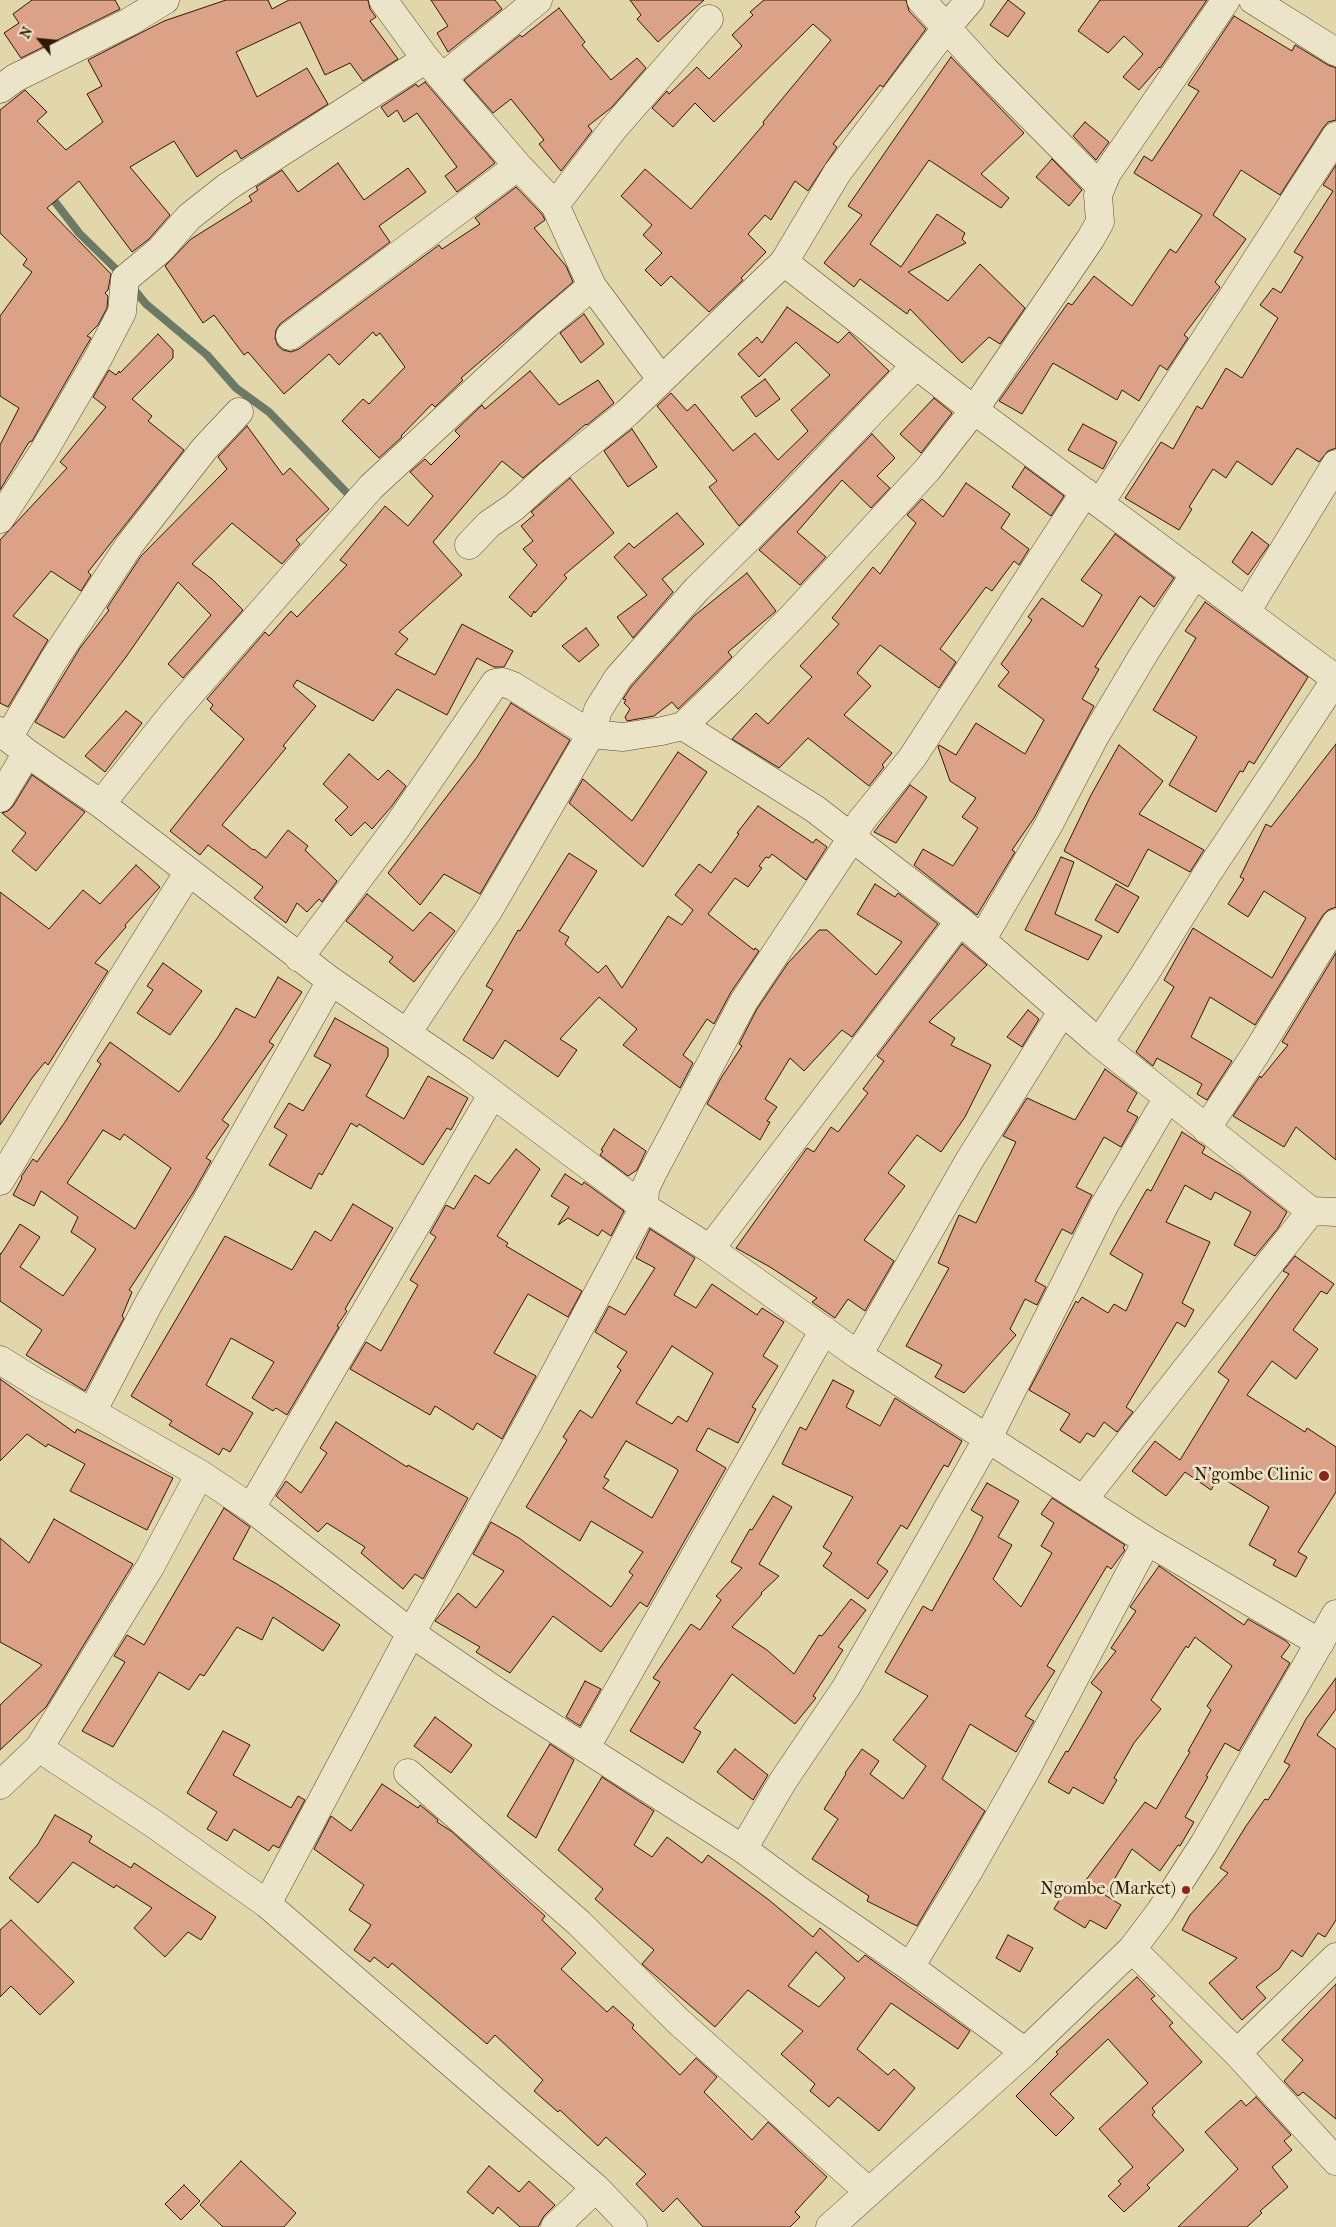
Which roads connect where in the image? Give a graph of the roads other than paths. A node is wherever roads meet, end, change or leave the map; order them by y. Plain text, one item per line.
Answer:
1 (165, 0) edge
2 (383, 0) edge
3 (538, 0) edge
4 (921, 0) edge
5 (970, 0) edge
6 (1226, 0) edge
7 (1253, 0) edge
8 (709, 19) dead end
9 (947, 27) junction
10 (1336, 52) edge
11 (434, 68) junction
12 (0, 89) edge
13 (1336, 136) edge
14 (518, 166) junction
15 (1100, 186) junction
16 (555, 205) junction
17 (784, 262) junction
18 (592, 286) junction
19 (290, 336) dead end
20 (916, 365) junction
21 (660, 379) junction
22 (974, 410) junction
23 (239, 412) dead end
24 (1336, 464) edge
25 (1092, 497) junction
26 (0, 519) edge
27 (469, 545) dead end
28 (1196, 574) junction
29 (1246, 612) junction
30 (1336, 679) edge
31 (683, 726) junction
32 (590, 734) junction
33 (12, 740) edge
34 (0, 798) edge
35 (101, 804) junction
36 (852, 838) junction
37 (188, 873) junction
38 (960, 921) junction
39 (1336, 923) edge
40 (982, 939) junction
41 (299, 958) junction
42 (331, 981) junction
43 (1062, 1012) junction
44 (407, 1034) junction
45 (1099, 1044) junction
46 (492, 1095) junction
47 (1167, 1098) junction
48 (1206, 1129) junction
49 (0, 1181) edge
50 (644, 1207) junction
51 (1324, 1212) edge
52 (710, 1249) junction
53 (824, 1330) junction
54 (858, 1355) junction
55 (0, 1360) edge
56 (92, 1412) junction
57 (988, 1438) junction
58 (200, 1474) junction
59 (1083, 1500) junction
60 (251, 1508) junction
61 (1147, 1541) junction
62 (1336, 1614) edge
63 (411, 1634) junction
64 (1320, 1643) junction
65 (586, 1747) junction
66 (38, 1748) junction
67 (408, 1773) dead end
68 (0, 1785) edge
69 (743, 1849) junction
70 (268, 1904) junction
71 (1132, 1949) junction
72 (1336, 1957) edge
73 (910, 1967) junction
74 (1025, 2052) junction
75 (1237, 2054) junction
76 (1336, 2161) edge
77 (596, 2188) junction
78 (868, 2192) junction
79 (555, 2227) edge
80 (633, 2227) edge
81 (830, 2227) edge

1 - 12 street
2 - 11 street
3 - 11 street
4 - 9 street
5 - 9 street
6 - 15 street
7 - 10 street
8 - 16 street
9 - 15 street
9 - 17 street
11 - 14 street
11 - 26 street
13 - 25 street
14 - 16 street
14 - 19 street
15 - 22 street
16 - 18 street
17 - 20 street
17 - 21 street
18 - 21 street
18 - 35 street
20 - 22 street
20 - 32 street
21 - 27 street
22 - 25 street
22 - 31 street
23 - 33 street
24 - 29 street
25 - 28 street
25 - 36 street
28 - 29 street
28 - 40 street
29 - 30 street
30 - 45 street
31 - 32 street
31 - 36 street
32 - 41 street
32 - 44 street
33 - 34 street
33 - 35 street
35 - 37 street
36 - 38 street
36 - 50 street
37 - 41 street
37 - 49 street
38 - 40 street
38 - 52 street
39 - 48 street
40 - 43 street
41 - 42 street
42 - 44 street
42 - 56 street
43 - 45 street
43 - 54 street
44 - 46 street
45 - 47 street
46 - 50 street
46 - 60 street
47 - 48 street
47 - 57 street
48 - 51 street
50 - 52 street
50 - 63 street
51 - 59 street
52 - 53 street
53 - 54 street
53 - 65 street
54 - 57 street
55 - 56 street
56 - 58 street
57 - 59 street
57 - 69 street
58 - 60 street
58 - 66 street
59 - 61 street
60 - 63 street
61 - 64 street
61 - 73 street
62 - 64 street
63 - 65 street
63 - 70 street
64 - 71 street
65 - 69 street
66 - 68 street
66 - 70 street
67 - 78 street
69 - 73 street
70 - 77 street
71 - 74 street
71 - 75 street
72 - 75 street
73 - 74 street
74 - 78 street
75 - 76 street
77 - 79 street
77 - 80 street
78 - 81 street

